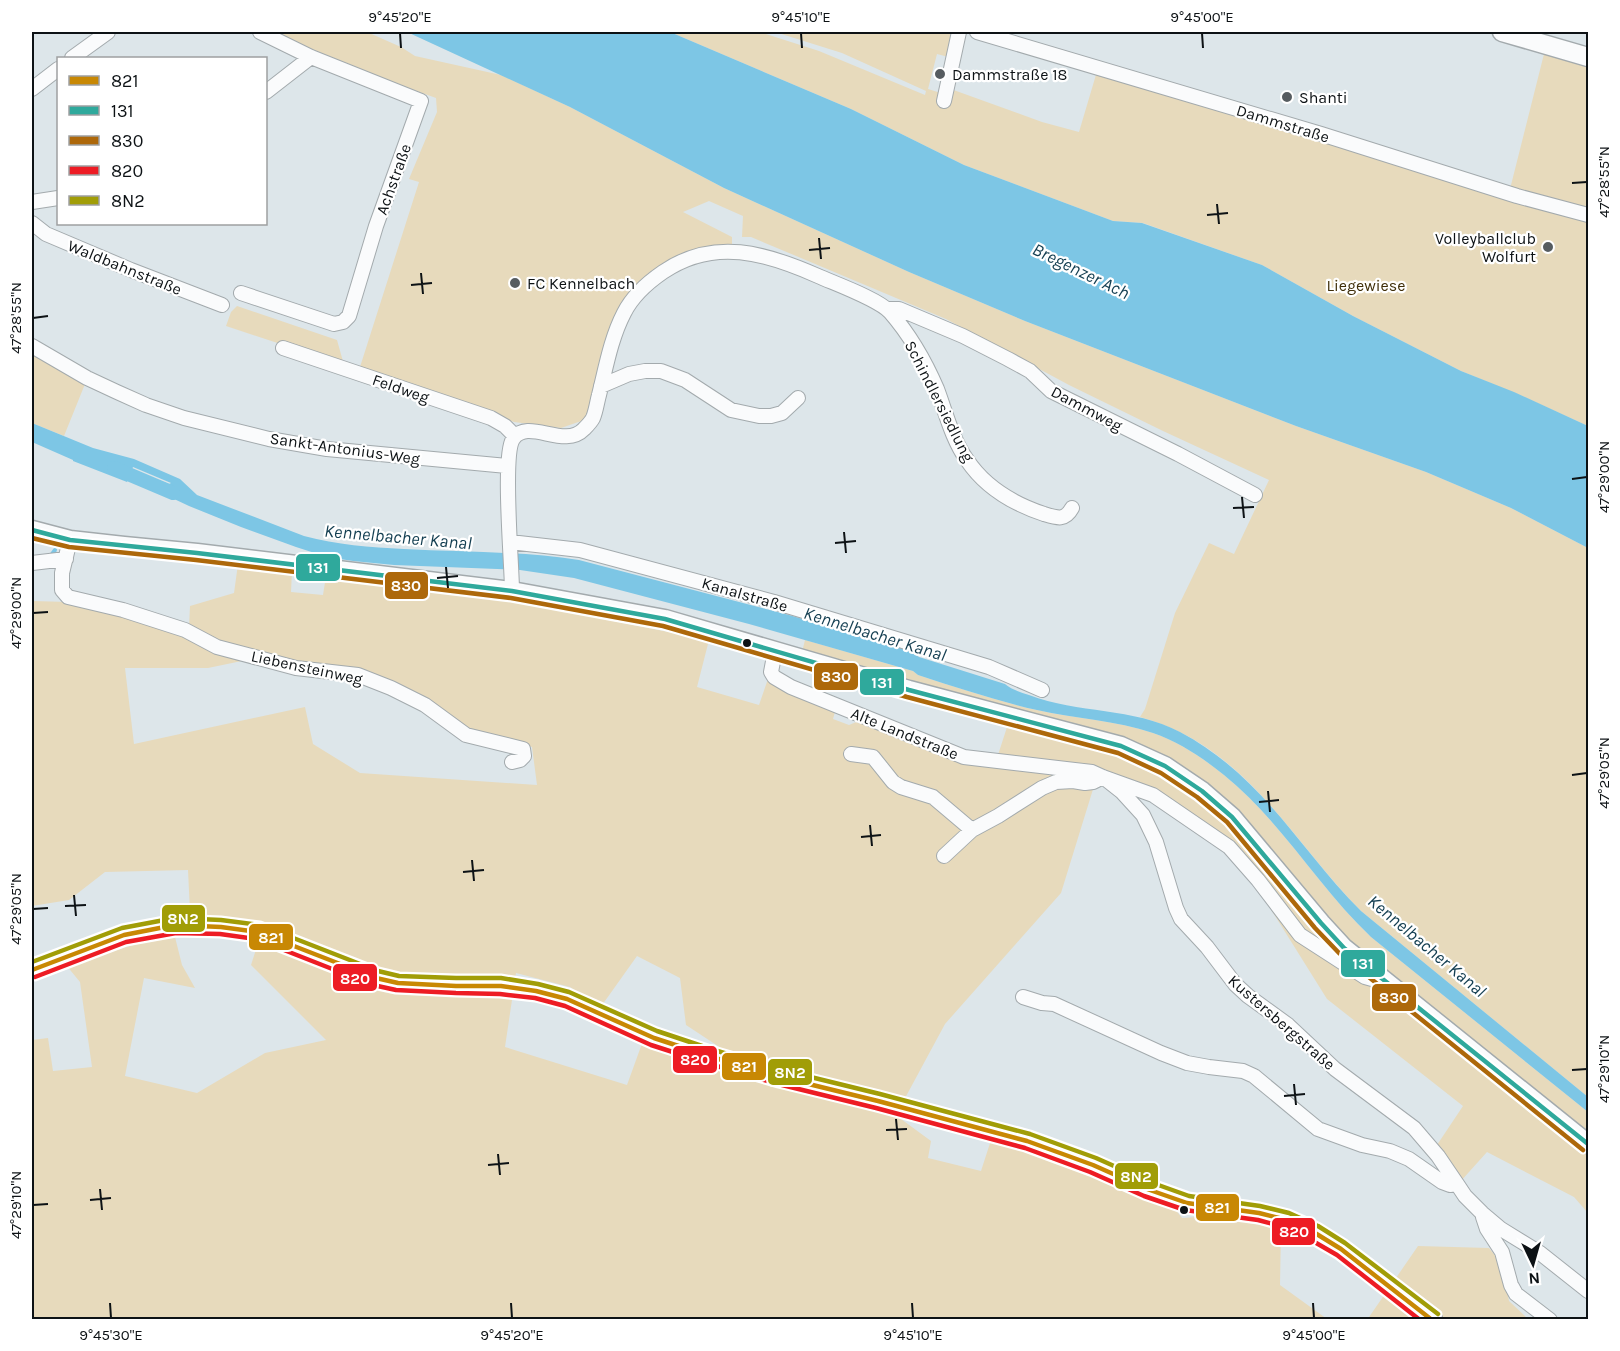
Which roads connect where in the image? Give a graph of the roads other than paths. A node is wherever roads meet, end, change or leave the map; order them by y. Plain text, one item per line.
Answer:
1 (108, 32) edge
2 (260, 32) edge
3 (959, 32) edge
4 (977, 32) edge
5 (1502, 32) edge
6 (73, 57) edge
7 (311, 57) junction
8 (1588, 57) edge
9 (57, 70) edge
10 (32, 89) edge
11 (267, 91) edge
12 (944, 101) dead end
13 (57, 198) edge
14 (32, 202) edge
15 (1588, 216) edge
16 (32, 223) edge
17 (242, 293) dead end
18 (222, 305) dead end
19 (888, 309) junction
20 (32, 346) edge
21 (283, 348) dead end
22 (601, 386) junction
23 (798, 398) dead end
24 (514, 436) junction
25 (507, 466) junction
26 (1255, 495) dead end
27 (1072, 508) dead end
28 (32, 530) edge
29 (70, 540) junction
30 (511, 545) junction
31 (66, 559) junction
32 (32, 563) edge
33 (512, 584) junction
34 (775, 651) junction
35 (1042, 690) dead end
36 (850, 754) dead end
37 (512, 762) dead end
38 (1103, 777) junction
39 (972, 830) junction
40 (944, 856) dead end
41 (32, 969) edge
42 (1379, 976) junction
43 (1023, 997) dead end
44 (1588, 1144) edge
45 (1457, 1184) junction
46 (1482, 1214) junction
47 (1588, 1291) edge
48 (1433, 1320) edge
49 (1550, 1320) edge

1 - 6 street
2 - 7 street, Achstraße
3 - 12 street
4 - 15 street, Dammstraße
5 - 8 main road
7 - 11 street
7 - 17 street, Achstraße
9 - 10 street
13 - 14 street
16 - 18 street, Waldbahnstraße
19 - 22 street, Schindlersiedlung
19 - 26 street, Dammweg
19 - 27 street, Schindlersiedlung
20 - 25 street, Sankt-Antonius-Weg
21 - 24 street, Feldweg
22 - 23 street
22 - 24 street, Schindlersiedlung
24 - 25 street
25 - 30 street
28 - 29 main road
29 - 31 street, Liebensteinweg
29 - 33 main road
30 - 33 street
30 - 35 street, Kanalstraße
31 - 32 street
31 - 37 street, Liebensteinweg
33 - 34 main road
34 - 38 street, Alte Landstraße
34 - 42 main road
36 - 39 street
38 - 39 street, Alte Landstraße
38 - 42 street, Alte Landstraße
38 - 45 street, Kustersbergstraße
39 - 40 street, Alte Landstraße
41 - 48 main road
42 - 44 main road
43 - 45 street
45 - 46 street, Kustersbergstraße
46 - 47 street, Kustersbergstraße
46 - 49 street, Kustersbergstraße

